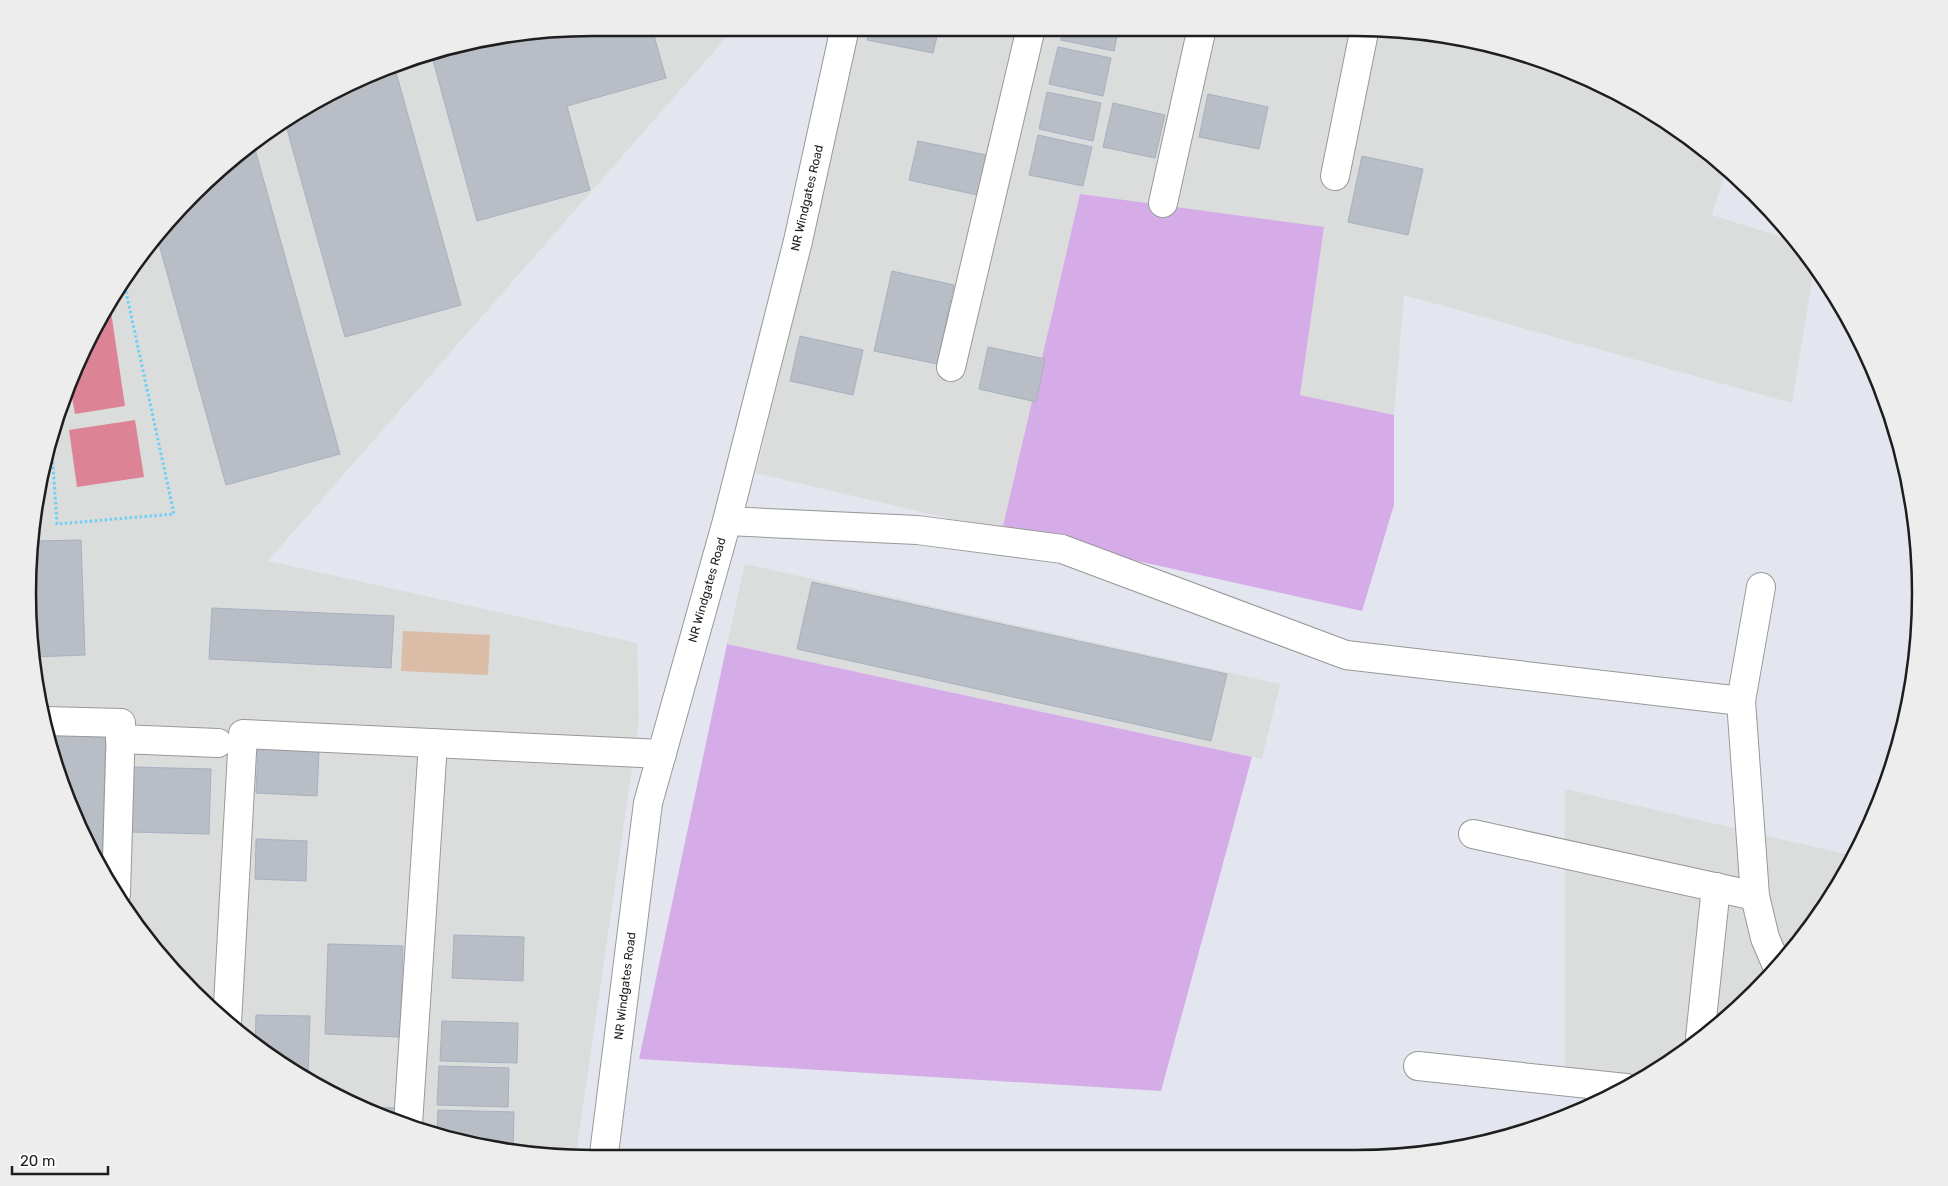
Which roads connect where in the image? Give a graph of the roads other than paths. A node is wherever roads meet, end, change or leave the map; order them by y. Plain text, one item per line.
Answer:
1 (1029, 36) edge
2 (1200, 36) edge
3 (1363, 36) edge
4 (837, 38) edge
5 (1335, 176) dead end
6 (1163, 203) dead end
7 (951, 367) dead end
8 (727, 521) junction
9 (1761, 586) dead end
10 (1741, 701) junction
11 (51, 721) edge
12 (120, 739) junction
13 (218, 743) dead end
14 (433, 743) junction
15 (662, 754) junction
16 (1473, 834) dead end
17 (116, 880) edge
18 (1716, 887) junction
19 (1755, 896) junction
20 (1774, 960) edge
21 (228, 1013) edge
22 (1701, 1029) edge
23 (1418, 1066) dead end
24 (1611, 1086) edge
25 (408, 1118) edge
26 (605, 1150) edge

1 - 7 street
2 - 6 street
3 - 5 street
4 - 8 street, NR Windgates Road
8 - 10 street
8 - 15 street, NR Windgates Road
9 - 10 street
10 - 19 street
11 - 12 street
12 - 13 street
12 - 17 street
14 - 15 street
14 - 21 street
14 - 25 street
15 - 26 street, NR Windgates Road
16 - 18 street
18 - 19 street
18 - 22 street
19 - 20 street
23 - 24 street

